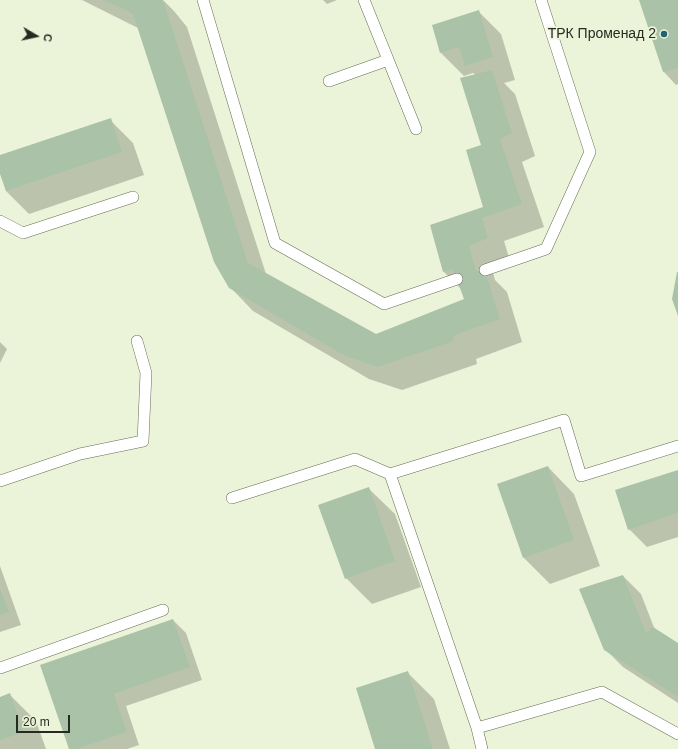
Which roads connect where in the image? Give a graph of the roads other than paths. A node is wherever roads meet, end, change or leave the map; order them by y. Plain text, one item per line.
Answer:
1 (203, 0) edge
2 (364, 0) edge
3 (541, 0) edge
4 (388, 60) junction
5 (329, 81) dead end
6 (416, 129) dead end
7 (133, 197) dead end
8 (0, 221) edge
9 (485, 270) dead end
10 (457, 279) dead end
11 (137, 341) dead end
12 (678, 446) edge
13 (390, 474) junction
14 (0, 481) edge
15 (232, 498) dead end
16 (163, 610) dead end
17 (0, 668) edge
18 (477, 728) junction
19 (678, 734) edge
20 (482, 749) edge

1 - 10 lane
2 - 4 lane
3 - 9 lane
4 - 5 lane
4 - 6 lane
7 - 8 lane
11 - 14 lane
12 - 13 lane
13 - 15 lane
13 - 18 lane
16 - 17 lane
18 - 19 lane
18 - 20 lane

